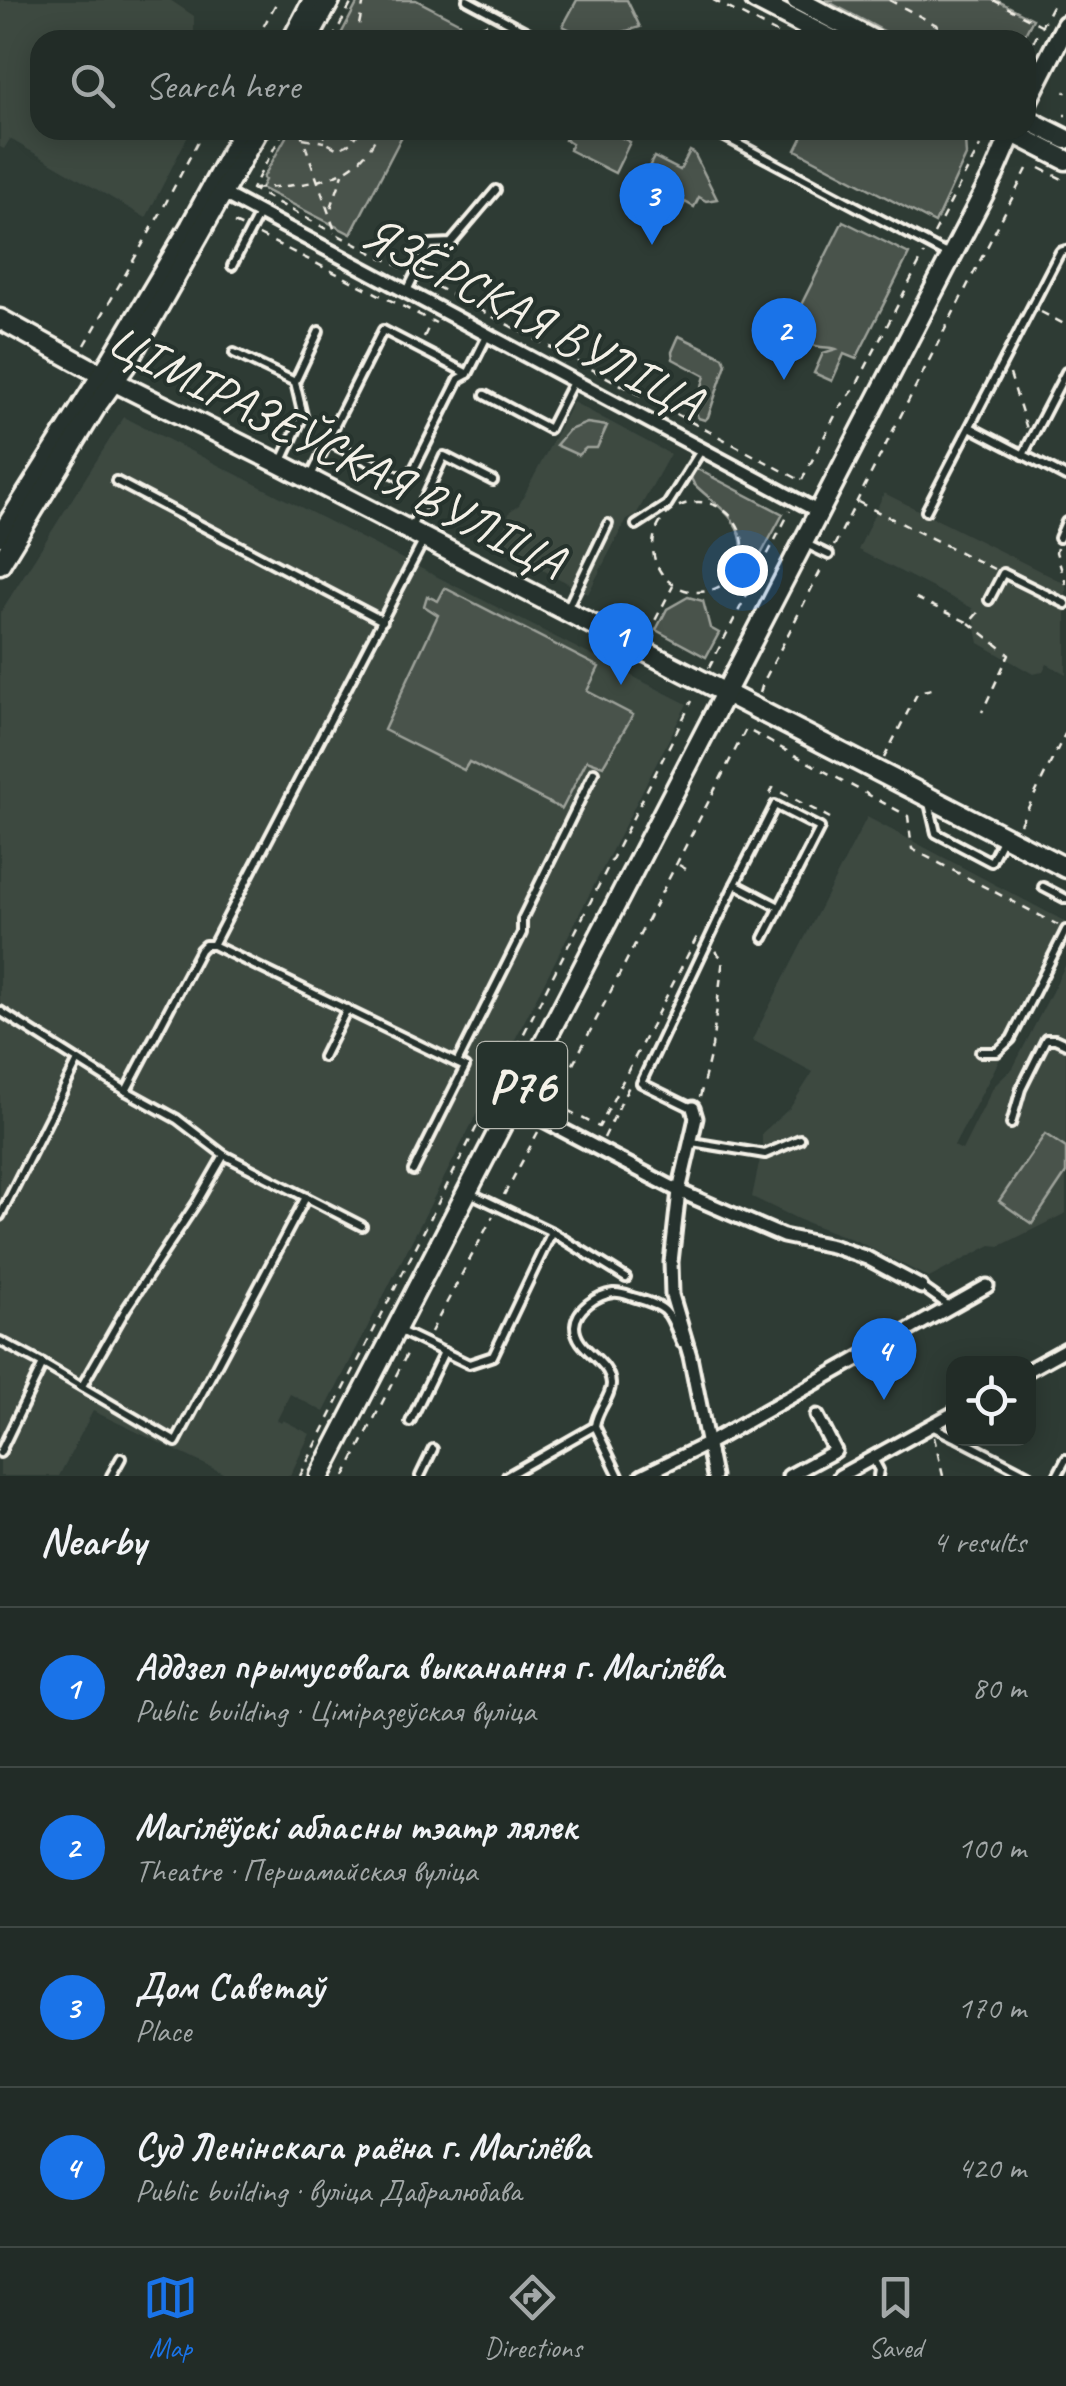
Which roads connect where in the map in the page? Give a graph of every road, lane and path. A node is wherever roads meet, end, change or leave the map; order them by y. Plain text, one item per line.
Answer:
1 (278, 0) edge
2 (313, 0) edge
3 (330, 0) edge
4 (353, 0) edge
5 (364, 0) edge
6 (467, 0) edge
7 (713, 0) edge
8 (755, 0) edge
9 (797, 0) edge
10 (888, 0) edge
11 (993, 0) edge
12 (1055, 0) edge
13 (970, 23) dead end
14 (487, 24) dead end
15 (1066, 25) edge
16 (1042, 26) junction
17 (262, 30) edge
18 (297, 30) edge
19 (314, 30) edge
20 (337, 30) edge
21 (358, 30) edge
22 (474, 30) edge
23 (523, 30) edge
24 (771, 30) edge
25 (814, 30) edge
26 (855, 30) edge
27 (946, 30) edge
28 (967, 30) edge
29 (1036, 37) edge
30 (1036, 84) edge
31 (1036, 133) edge
32 (199, 140) edge
33 (239, 140) edge
34 (251, 140) edge
35 (279, 140) edge
36 (304, 140) edge
37 (314, 140) edge
38 (353, 140) edge
39 (375, 140) edge
40 (731, 140) edge
41 (1010, 140) edge
42 (1034, 140) edge
43 (1066, 140) edge
44 (326, 142) joint
45 (980, 146) dead end
46 (1066, 160) edge
47 (1040, 168) dead end
48 (1027, 169) dead end
49 (344, 172) junction
50 (1066, 181) edge
51 (319, 182) junction
52 (252, 189) junction
53 (496, 190) dead end
54 (217, 191) junction
55 (330, 212) junction
56 (259, 214) junction
57 (234, 222) dead end
58 (250, 231) junction
59 (336, 234) junction
60 (929, 244) junction
61 (1066, 250) edge
62 (951, 256) junction
63 (232, 266) dead end
64 (414, 275) junction
65 (406, 292) junction
66 (1032, 307) junction
67 (0, 318) edge
68 (432, 321) junction
69 (1066, 325) edge
70 (448, 330) dead end
71 (319, 331) dead end
72 (488, 334) junction
73 (85, 345) dead end
74 (418, 348) junction
75 (234, 353) dead end
76 (1006, 357) junction
77 (1066, 372) edge
78 (468, 374) junction
79 (108, 378) junction
80 (574, 380) junction
81 (295, 382) junction
82 (1064, 383) edge
83 (485, 394) dead end
84 (970, 427) junction
85 (1031, 440) junction
86 (328, 441) junction
87 (702, 449) junction
88 (1023, 455) junction
89 (280, 464) junction
90 (1066, 477) edge
91 (309, 479) junction
92 (802, 480) junction
93 (116, 481) dead end
94 (493, 481) dead end
95 (794, 499) junction
96 (856, 501) junction
97 (926, 511) joint
98 (819, 512) junction
99 (1066, 522) edge
100 (608, 524) dead end
101 (636, 526) dead end
102 (916, 532) junction
103 (417, 535) junction
104 (0, 536) edge
105 (1059, 538) joint
106 (803, 542) junction
107 (829, 555) junction
108 (0, 564) edge
109 (739, 564) junction
110 (758, 573) junction
111 (1003, 573) junction
112 (674, 584) junction
113 (1066, 584) edge
114 (916, 598) dead end
115 (990, 600) joint
116 (1066, 604) edge
117 (566, 612) junction
118 (383, 621) junction
119 (970, 623) junction
120 (648, 634) dead end
121 (709, 668) dead end
122 (932, 689) dead end
123 (724, 694) junction
124 (759, 698) dead end
125 (692, 701) dead end
126 (982, 712) dead end
127 (1066, 732) edge
128 (882, 760) dead end
129 (594, 772) dead end
130 (927, 797) junction
131 (1011, 833) junction
132 (677, 864) junction
133 (1066, 868) edge
134 (692, 872) dead end
135 (735, 884) junction
136 (1043, 887) dead end
137 (1066, 899) edge
138 (779, 908) junction
139 (706, 922) dead end
140 (1066, 923) edge
141 (1066, 930) edge
142 (764, 938) dead end
143 (707, 944) junction
144 (213, 945) junction
145 (346, 1009) junction
146 (0, 1011) edge
147 (1066, 1044) edge
148 (980, 1052) dead end
149 (322, 1057) dead end
150 (78, 1061) junction
151 (457, 1063) junction
152 (641, 1082) junction
153 (126, 1092) junction
154 (553, 1103) junction
155 (513, 1104) junction
156 (694, 1113) junction
157 (544, 1119) junction
158 (1011, 1124) dead end
159 (800, 1140) dead end
160 (692, 1142) junction
161 (599, 1148) junction
162 (224, 1155) junction
163 (414, 1171) dead end
164 (680, 1191) junction
165 (468, 1192) junction
166 (306, 1197) junction
167 (498, 1207) junction
168 (0, 1216) edge
169 (362, 1226) dead end
170 (552, 1232) junction
171 (626, 1278) dead end
172 (988, 1286) dead end
173 (921, 1287) joint
174 (950, 1306) junction
175 (397, 1330) junction
176 (0, 1341) edge
177 (425, 1342) junction
178 (1066, 1349) edge
179 (444, 1352) junction
180 (690, 1356) junction
181 (43, 1364) junction
182 (1036, 1366) edge
183 (82, 1386) junction
184 (818, 1416) dead end
185 (946, 1418) edge
186 (410, 1422) dead end
187 (596, 1426) junction
188 (932, 1426) junction
189 (946, 1433) edge
190 (707, 1444) junction
191 (971, 1446) edge
192 (433, 1449) dead end
193 (0, 1453) edge
194 (121, 1458) dead end
195 (873, 1458) junction
196 (1066, 1459) edge
197 (112, 1476) edge
198 (300, 1476) edge
199 (320, 1476) edge
200 (345, 1476) edge
201 (420, 1476) edge
202 (507, 1476) edge
203 (619, 1476) edge
204 (642, 1476) edge
205 (714, 1476) edge
206 (790, 1476) edge
207 (840, 1476) edge
208 (878, 1476) edge
209 (943, 1476) edge
210 (1030, 1476) edge
211 (1056, 1476) edge

1 - 17 path
2 - 18 main road
3 - 19 main road
4 - 20 path
5 - 21 path
6 - 23 lane
7 - 24 path
8 - 25 main road
9 - 26 main road
10 - 27 path
11 - 16 path
12 - 16 path
13 - 28 path
14 - 22 path
15 - 30 main road
16 - 29 path
31 - 43 main road
32 - 73 path
33 - 54 main road
34 - 54 main road
35 - 52 path
36 - 51 path
37 - 44 path
38 - 44 path
39 - 49 path
40 - 60 lane
41 - 62 main road, Р76
42 - 46 main road
45 - 60 path
47 - 50 path
48 - 96 path
49 - 51 path
49 - 55 path
51 - 52 path
51 - 55 path
52 - 59 path
53 - 64 lane
54 - 56 street, ЯЗЁРСКАЯ ВУЛІЦА
54 - 79 main road
55 - 59 path
56 - 58 lane
56 - 65 street, ЯЗЁРСКАЯ ВУЛІЦА
57 - 58 path
58 - 63 lane
58 - 68 path
59 - 64 path
60 - 62 lane
60 - 92 path
61 - 66 lane
62 - 98 main road, Р76
64 - 65 lane
64 - 92 path
65 - 72 street, ЯЗЁРСКАЯ ВУЛІЦА
66 - 69 path
66 - 76 lane
67 - 79 main road, ЦІМІРАЗЕЎСКАЯ ВУЛІЦА
68 - 70 path
68 - 74 path
71 - 81 lane
72 - 78 lane
72 - 80 street, ЯЗЁРСКАЯ ВУЛІЦА
74 - 78 lane
74 - 86 lane
75 - 81 lane
76 - 84 lane
76 - 85 path
77 - 82 lane
78 - 86 lane
79 - 89 main road, ЦІМІРАЗЕЎСКАЯ ВУЛІЦА
79 - 104 main road
79 - 108 main road
80 - 83 lane
80 - 87 street, ЯЗЁРСКАЯ ВУЛІЦА
81 - 89 lane
82 - 85 lane
84 - 88 lane
84 - 97 lane
85 - 88 lane
86 - 91 lane
87 - 95 street, ЯЗЁРСКАЯ ВУЛІЦА
87 - 101 lane
88 - 90 lane
89 - 91 main road, ЦІМІРАЗЕЎСКАЯ ВУЛІЦА
91 - 103 main road, ЦІМІРАЗЕЎСКАЯ ВУЛІЦА
92 - 95 path
93 - 118 lane
94 - 103 lane
95 - 98 street, ЯЗЁРСКАЯ ВУЛІЦА
95 - 110 path
96 - 102 path
96 - 107 path
97 - 102 path
98 - 106 main road, Р76
99 - 105 lane
100 - 117 lane
102 - 111 path
103 - 117 main road, ЦІМІРАЗЕЎСКАЯ ВУЛІЦА
103 - 118 lane
105 - 113 path
106 - 107 lane
106 - 123 main road, Р76
107 - 124 path
109 - 110 path
109 - 112 path
109 - 112 path
110 - 121 path
111 - 115 lane
111 - 116 lane
112 - 120 path
114 - 119 path
115 - 119 path
117 - 123 main road, ЦІМІРАЗЕЎСКАЯ ВУЛІЦА
118 - 144 lane
119 - 126 path
122 - 128 path
123 - 130 main road, ЦІМІРАЗЕЎСКАЯ ВУЛІЦА
123 - 155 main road, Р76
125 - 198 path
127 - 131 path
129 - 151 lane
130 - 131 main road, ЦІМІРАЗЕЎСКАЯ ВУЛІЦА
130 - 131 lane
131 - 133 main road, ЦІМІРАЗЕЎСКАЯ ВУЛІЦА
132 - 134 path
132 - 140 path
132 - 154 path
135 - 138 lane
135 - 138 lane
135 - 143 lane
136 - 137 lane
138 - 142 lane
139 - 154 path
141 - 148 lane
143 - 152 lane
143 - 156 path
144 - 145 lane
144 - 153 lane
145 - 149 lane
145 - 151 lane
146 - 150 lane
147 - 158 lane
150 - 153 lane
150 - 168 lane
151 - 163 lane
152 - 156 lane
152 - 161 path
153 - 162 lane
154 - 157 path
155 - 157 street
155 - 165 main road, Р76
156 - 160 street
157 - 161 street
157 - 167 path
159 - 160 lane
160 - 164 street
161 - 164 street
162 - 166 lane
162 - 183 lane
164 - 173 street
164 - 180 street
165 - 167 lane
165 - 175 main road, Р76
166 - 169 lane
166 - 183 lane
167 - 170 lane
167 - 177 path
170 - 171 lane
170 - 179 lane
172 - 174 street
173 - 174 lane
174 - 190 street
175 - 177 lane
175 - 199 main road, Р76
176 - 181 lane
177 - 179 lane
177 - 200 path
178 - 182 street
179 - 186 lane
180 - 187 lane
180 - 190 street
181 - 183 lane
181 - 193 lane
184 - 206 street
185 - 188 street
187 - 202 lane
187 - 203 lane
188 - 189 lane
188 - 195 street
188 - 209 path
190 - 204 street
190 - 205 street
191 - 210 lane
192 - 201 lane
194 - 197 lane
195 - 207 street
195 - 208 lane
196 - 211 lane

